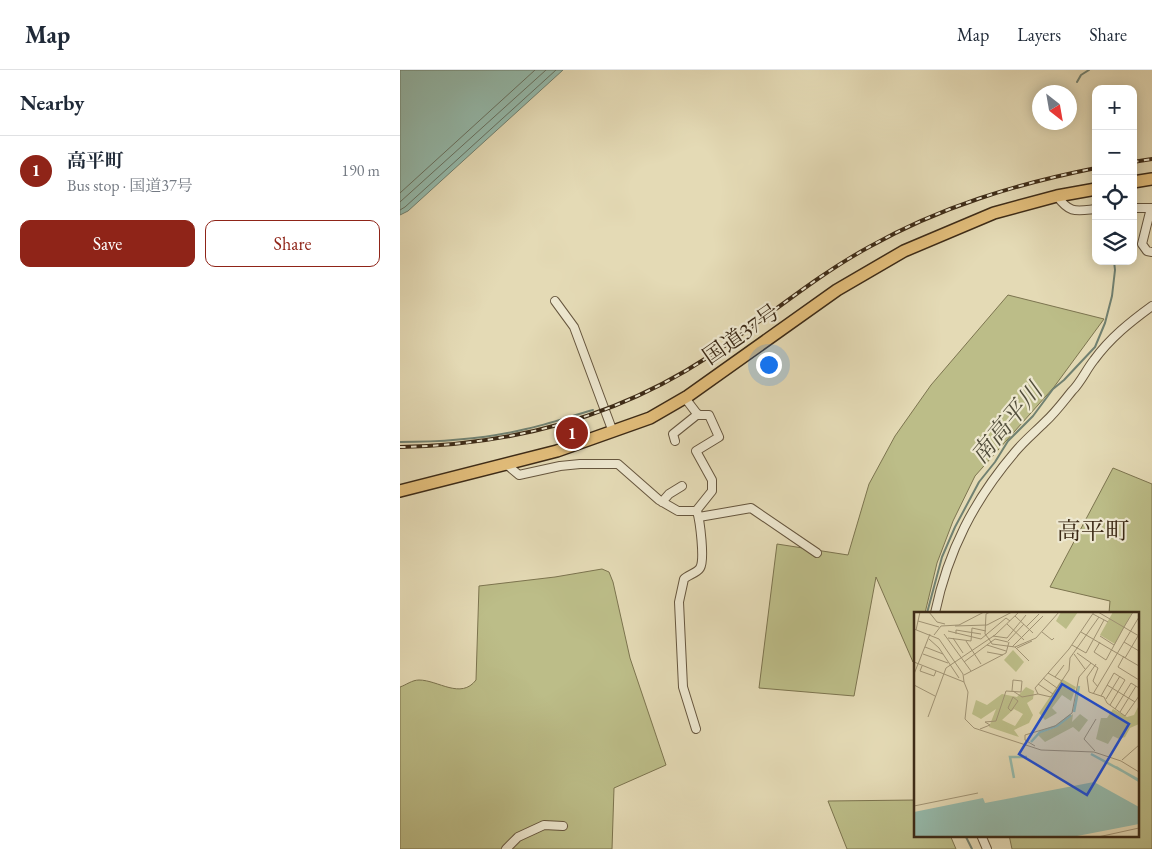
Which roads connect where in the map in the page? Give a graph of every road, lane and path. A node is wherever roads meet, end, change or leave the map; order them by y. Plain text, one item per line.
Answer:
1 (1152, 179) edge
2 (1137, 181) edge
3 (1092, 190) edge
4 (1057, 196) junction
5 (1137, 208) edge
6 (1151, 208) edge
7 (1092, 209) edge
8 (1152, 252) edge
9 (555, 301) dead end
10 (1152, 306) edge
11 (685, 398) junction
12 (698, 414) junction
13 (612, 432) junction
14 (675, 441) dead end
15 (506, 464) junction
16 (682, 486) dead end
17 (400, 491) edge
18 (662, 502) junction
19 (697, 514) junction
20 (817, 553) dead end
21 (935, 612) edge
22 (696, 729) dead end
23 (563, 826) dead end
24 (981, 836) edge
25 (506, 849) edge
26 (987, 849) edge

1 - 2 highway
3 - 4 highway, 国道37号
4 - 7 street
4 - 11 highway, 国道37号
5 - 6 street
6 - 8 street
9 - 13 street
10 - 21 street
11 - 12 street
11 - 13 highway, 国道37号
12 - 14 street
12 - 19 street
13 - 15 highway, 国道37号
15 - 17 highway, 国道37号
15 - 18 street
16 - 18 street
18 - 19 street
19 - 20 street
19 - 22 street
23 - 25 street
24 - 26 street

